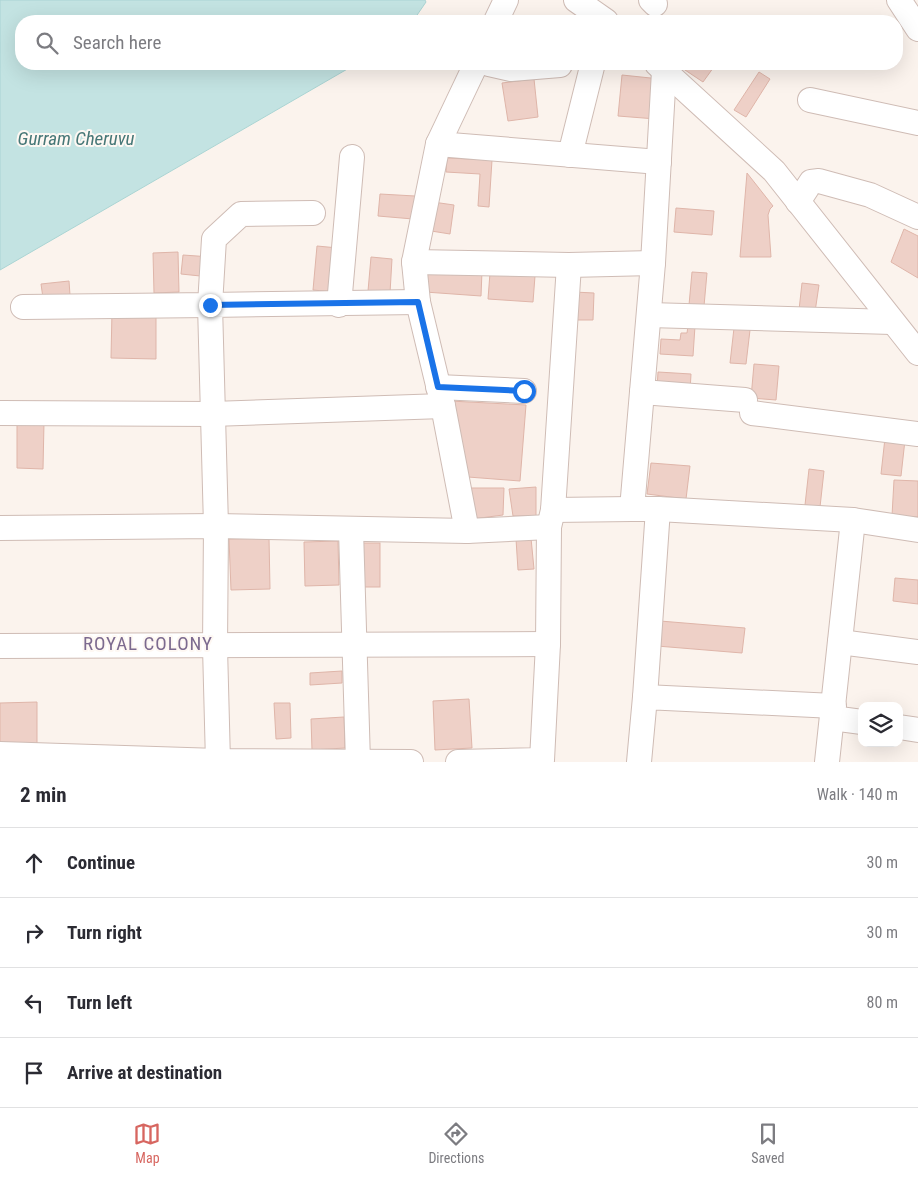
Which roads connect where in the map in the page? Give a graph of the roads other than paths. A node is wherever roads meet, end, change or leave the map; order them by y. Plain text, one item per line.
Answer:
1 (506, 0) edge
2 (576, 0) edge
3 (899, 0) edge
4 (499, 15) edge
5 (597, 15) edge
6 (918, 29) edge
7 (473, 70) edge
8 (591, 70) edge
9 (660, 70) edge
10 (663, 70) edge
11 (810, 100) dead end
12 (918, 123) edge
13 (438, 144) junction
14 (570, 155) junction
15 (352, 158) dead end
16 (659, 162) junction
17 (798, 202) junction
18 (313, 213) dead end
19 (918, 217) edge
20 (414, 262) junction
21 (653, 263) junction
22 (569, 264) junction
23 (418, 302) junction
24 (210, 305) junction
25 (339, 305) junction
26 (23, 307) dead end
27 (649, 315) junction
28 (892, 322) junction
29 (918, 353) edge
30 (524, 391) dead end
31 (642, 392) junction
32 (440, 397) junction
33 (0, 413) edge
34 (212, 414) junction
35 (918, 434) edge
36 (632, 508) junction
37 (658, 509) junction
38 (551, 518) junction
39 (853, 520) junction
40 (216, 526) junction
41 (0, 528) edge
42 (351, 530) junction
43 (918, 530) edge
44 (467, 531) junction
45 (840, 642) junction
46 (548, 644) junction
47 (0, 646) edge
48 (354, 646) junction
49 (215, 647) junction
50 (918, 652) edge
51 (645, 697) junction
52 (833, 712) junction
53 (858, 721) edge
54 (903, 728) edge
55 (918, 730) edge
56 (0, 754) edge
57 (358, 761) edge
58 (218, 762) edge
59 (411, 762) edge
60 (458, 762) edge
61 (639, 762) edge
62 (827, 762) edge

1 - 4 street
2 - 5 street
3 - 6 street
7 - 13 street
8 - 14 street
9 - 16 street
10 - 17 street
11 - 12 street
13 - 14 street
13 - 20 street
14 - 16 street
15 - 25 street
16 - 21 street
17 - 19 street
17 - 28 street
18 - 24 street
20 - 22 street
20 - 23 street
21 - 22 street
21 - 27 street
22 - 38 street
23 - 25 street
23 - 32 street
24 - 25 street
24 - 26 street
24 - 34 street
27 - 28 street
27 - 31 street
28 - 29 street
30 - 32 street
31 - 35 street
31 - 36 street
32 - 34 street
32 - 44 street
33 - 34 street
34 - 40 street
36 - 37 street
36 - 38 street
37 - 39 street
37 - 51 street
38 - 44 street
38 - 46 street
39 - 43 street
39 - 45 street
40 - 41 street
40 - 42 street
40 - 49 street
42 - 44 street
42 - 48 street
45 - 50 street
45 - 52 street
46 - 48 street
46 - 60 street
47 - 49 street
48 - 49 street
48 - 57 street
49 - 58 street
51 - 52 street
51 - 61 street
52 - 53 street
52 - 62 street
54 - 55 street
56 - 58 street
57 - 58 street
57 - 59 street

